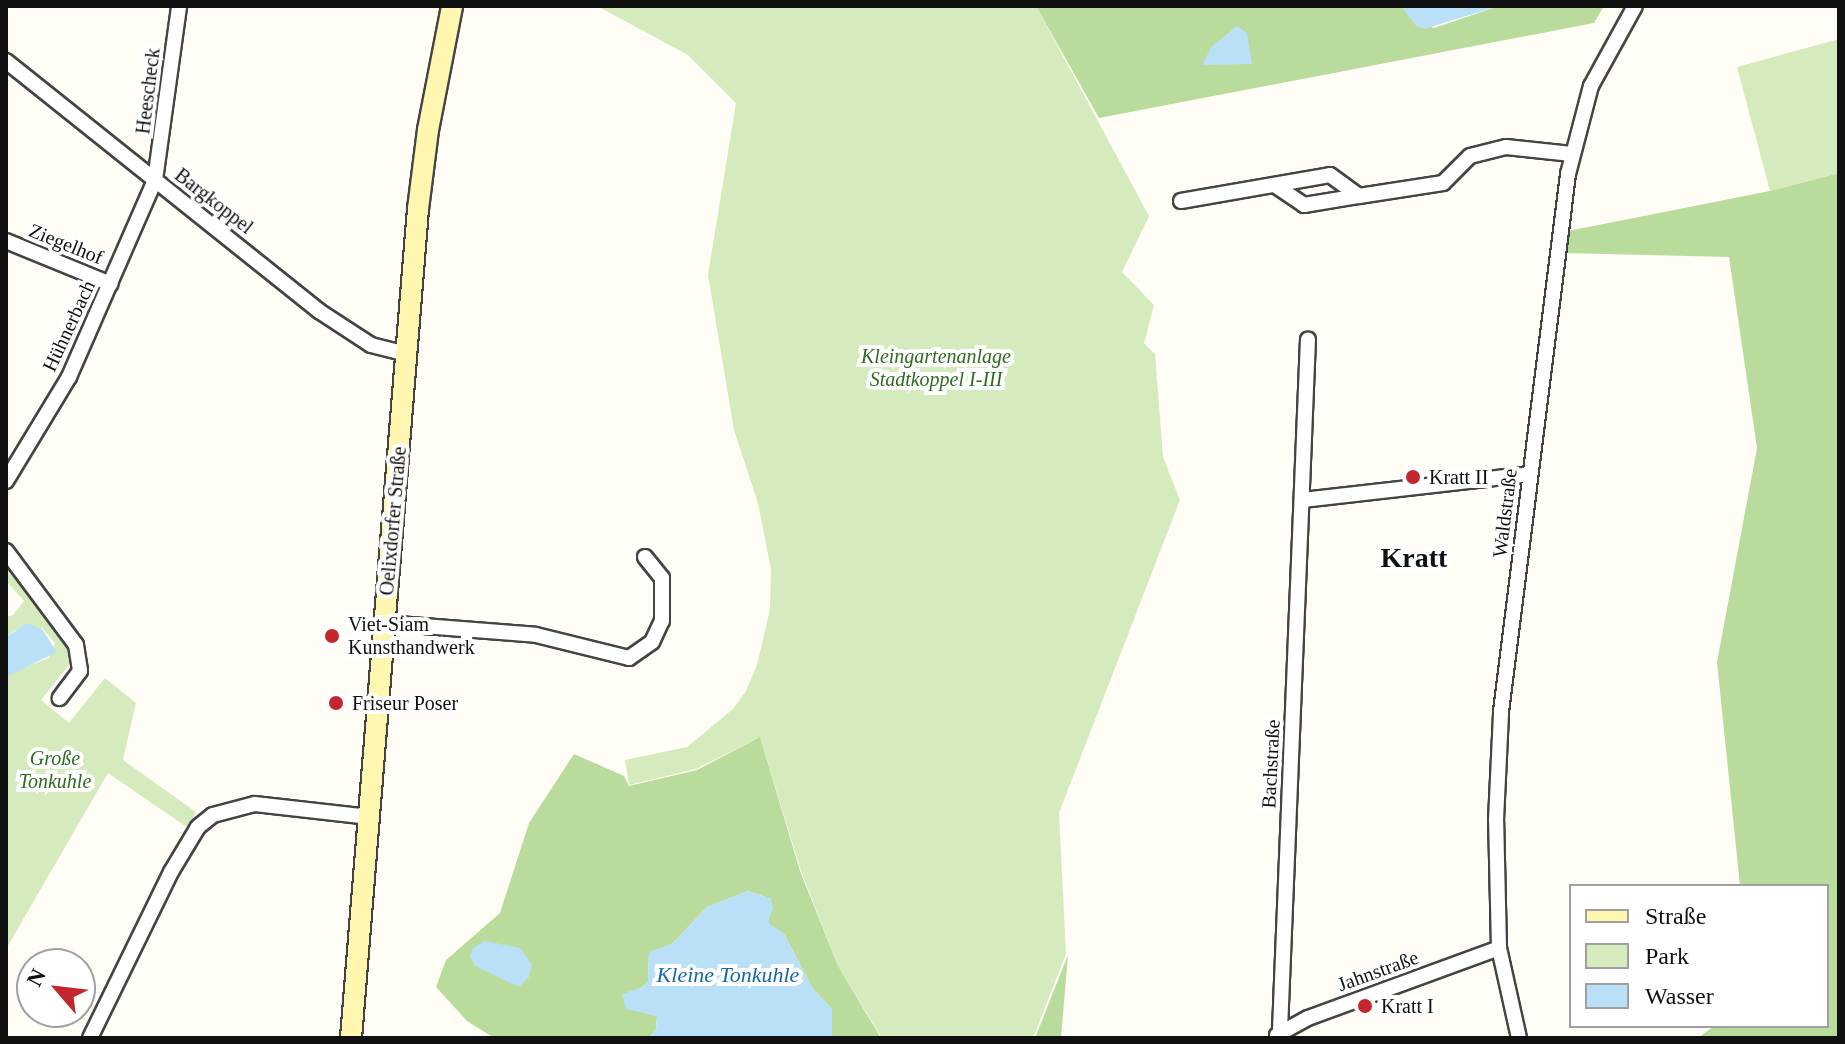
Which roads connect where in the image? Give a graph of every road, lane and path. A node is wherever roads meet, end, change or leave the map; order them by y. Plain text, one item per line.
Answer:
1 (179, 6) edge
2 (452, 6) edge
3 (1635, 6) edge
4 (6, 61) edge
5 (1572, 154) junction
6 (155, 180) junction
7 (1276, 186) junction
8 (1359, 196) junction
9 (1181, 201) dead end
10 (6, 241) edge
11 (111, 284) junction
12 (1308, 340) dead end
13 (407, 354) junction
14 (1530, 474) junction
15 (6, 481) edge
16 (1303, 500) junction
17 (6, 551) edge
18 (645, 557) dead end
19 (385, 623) junction
20 (60, 698) dead end
21 (369, 817) junction
22 (1499, 948) junction
23 (1277, 1034) edge
24 (90, 1038) edge
25 (351, 1038) edge
26 (1519, 1038) edge

1 - 6 street, Heescheck
2 - 13 street, Oelixdorfer Straße
3 - 5 street, Waldstraße
4 - 6 street, Bargkoppel
5 - 8 street
5 - 14 street, Waldstraße
6 - 11 street, Hühnerbach
6 - 13 street, Bargkoppel
7 - 8 street
7 - 8 street
7 - 9 street
10 - 11 street, Ziegelhof
11 - 15 street, Hühnerbach
12 - 16 street, Bachstraße
13 - 19 street, Oelixdorfer Straße
14 - 16 street
14 - 22 street, Waldstraße
16 - 23 street, Bachstraße
17 - 20 street
18 - 19 street
19 - 21 street, Oelixdorfer Straße
21 - 24 street
21 - 25 street, Oelixdorfer Straße
22 - 23 street, Jahnstraße
22 - 26 street, Waldstraße

